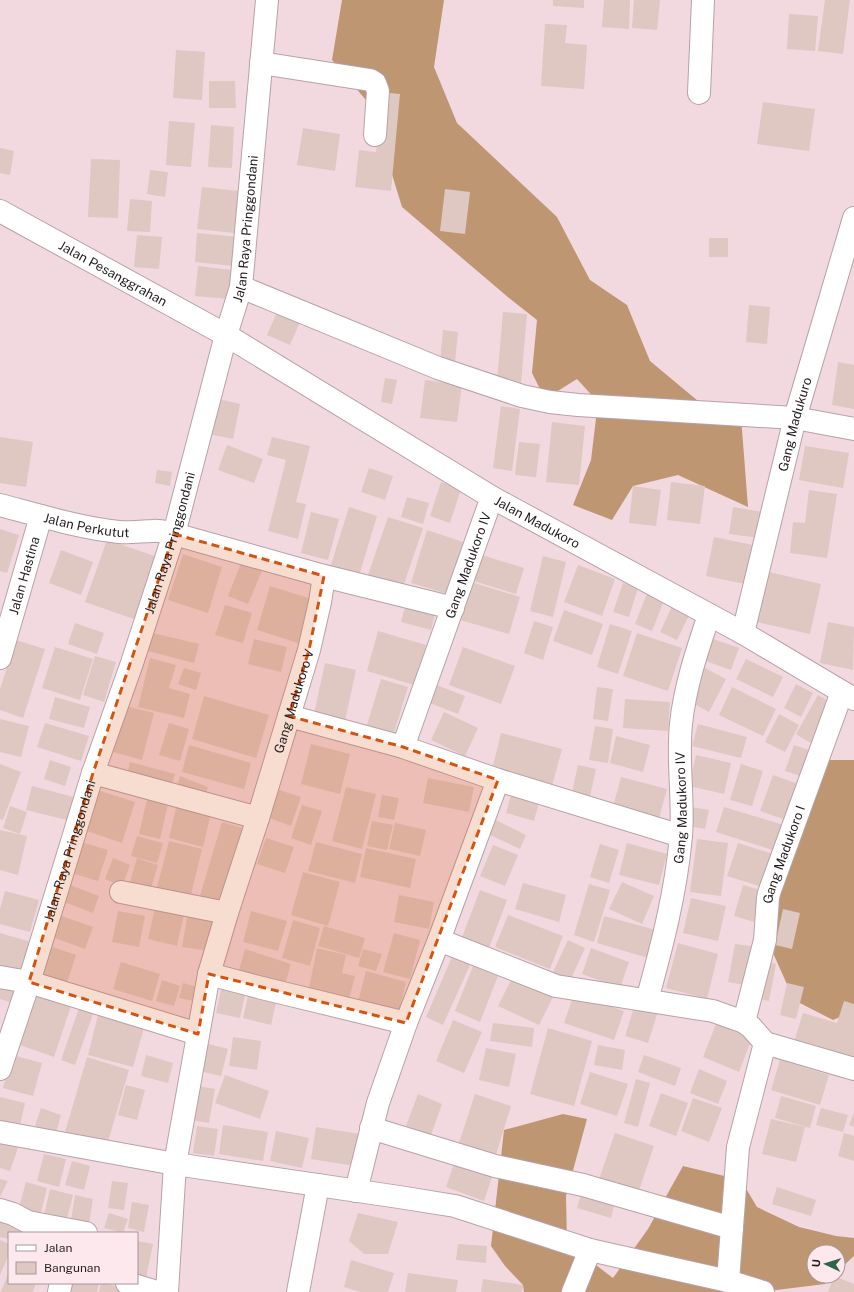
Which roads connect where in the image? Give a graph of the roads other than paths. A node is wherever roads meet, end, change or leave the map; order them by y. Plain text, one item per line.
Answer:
1 (267, 0) edge
2 (703, 0) edge
3 (261, 63) junction
4 (699, 93) dead end
5 (375, 135) dead end
6 (0, 210) edge
7 (854, 218) edge
8 (241, 287) junction
9 (226, 335) junction
10 (794, 418) junction
11 (854, 429) edge
12 (493, 498) junction
13 (0, 505) edge
14 (41, 516) junction
15 (174, 534) junction
16 (324, 576) junction
17 (452, 608) junction
18 (709, 616) junction
19 (743, 633) junction
20 (0, 658) edge
21 (848, 695) edge
22 (289, 716) junction
23 (403, 747) junction
24 (93, 773) junction
25 (498, 780) junction
26 (258, 818) junction
27 (681, 836) junction
28 (121, 892) dead end
29 (227, 913) junction
30 (439, 940) junction
31 (210, 974) junction
32 (0, 977) edge
33 (29, 982) junction
34 (647, 1000) junction
35 (744, 1022) junction
36 (406, 1023) junction
37 (198, 1034) junction
38 (765, 1044) junction
39 (0, 1069) edge
40 (854, 1069) edge
41 (371, 1128) junction
42 (0, 1132) edge
43 (175, 1164) junction
44 (318, 1185) junction
45 (356, 1191) junction
46 (0, 1210) edge
47 (732, 1228) junction
48 (81, 1232) edge
49 (590, 1250) junction
50 (728, 1281) junction
51 (130, 1284) edge
52 (157, 1292) edge
53 (167, 1292) edge
54 (298, 1292) edge
55 (573, 1292) edge
56 (763, 1292) edge

1 - 3 street, Jalan Raya Pringgondani
2 - 4 street
3 - 5 street
3 - 8 street, Jalan Raya Pringgondani
6 - 9 street, Jalan Pesanggrahan
7 - 10 street, Gang Madukuro
8 - 9 street, Jalan Raya Pringgondani
8 - 10 street
9 - 12 street, Jalan Madukoro
9 - 15 street, Jalan Raya Pringgondani
10 - 11 street
10 - 19 street, Gang Madukuro
12 - 17 street, Gang Madukoro IV
12 - 18 street, Jalan Madukoro
13 - 14 street, Jalan Perkutut
14 - 15 street, Jalan Perkutut
14 - 20 street, Jalan Hastina
15 - 16 street
15 - 24 street, Jalan Raya Pringgondani
16 - 17 street
16 - 22 street, Gang Madukoro V
17 - 23 street, Gang Madukoro IV
18 - 19 street, Jalan Madukoro
18 - 27 street, Gang Madukoro IV
19 - 21 street, Jalan Madukoro
21 - 35 street, Gang Madukoro I
22 - 23 street
22 - 26 street, Gang Madukoro V
23 - 25 street
24 - 26 street
24 - 33 street, Jalan Raya Pringgondani
25 - 27 street
25 - 30 street
26 - 29 street, Gang Madukoro V
27 - 34 street, Gang Madukoro IV
28 - 29 street
29 - 31 street, Gang Madukoro V
30 - 34 street
30 - 36 street
31 - 36 street
31 - 37 street, Gang Madukoro V
32 - 33 street
33 - 37 street
33 - 39 street, Jalan Raya Pringgondani
34 - 35 street
35 - 38 street
36 - 41 street
37 - 43 street, Gang Madukoro V
38 - 40 street
38 - 47 street
41 - 45 street
41 - 47 street
42 - 43 street
43 - 44 street
43 - 53 street, Gang Madukoro V
44 - 45 street
44 - 54 street
45 - 49 street
46 - 48 street
47 - 50 street
49 - 50 street
49 - 55 street
50 - 56 street
51 - 52 street

